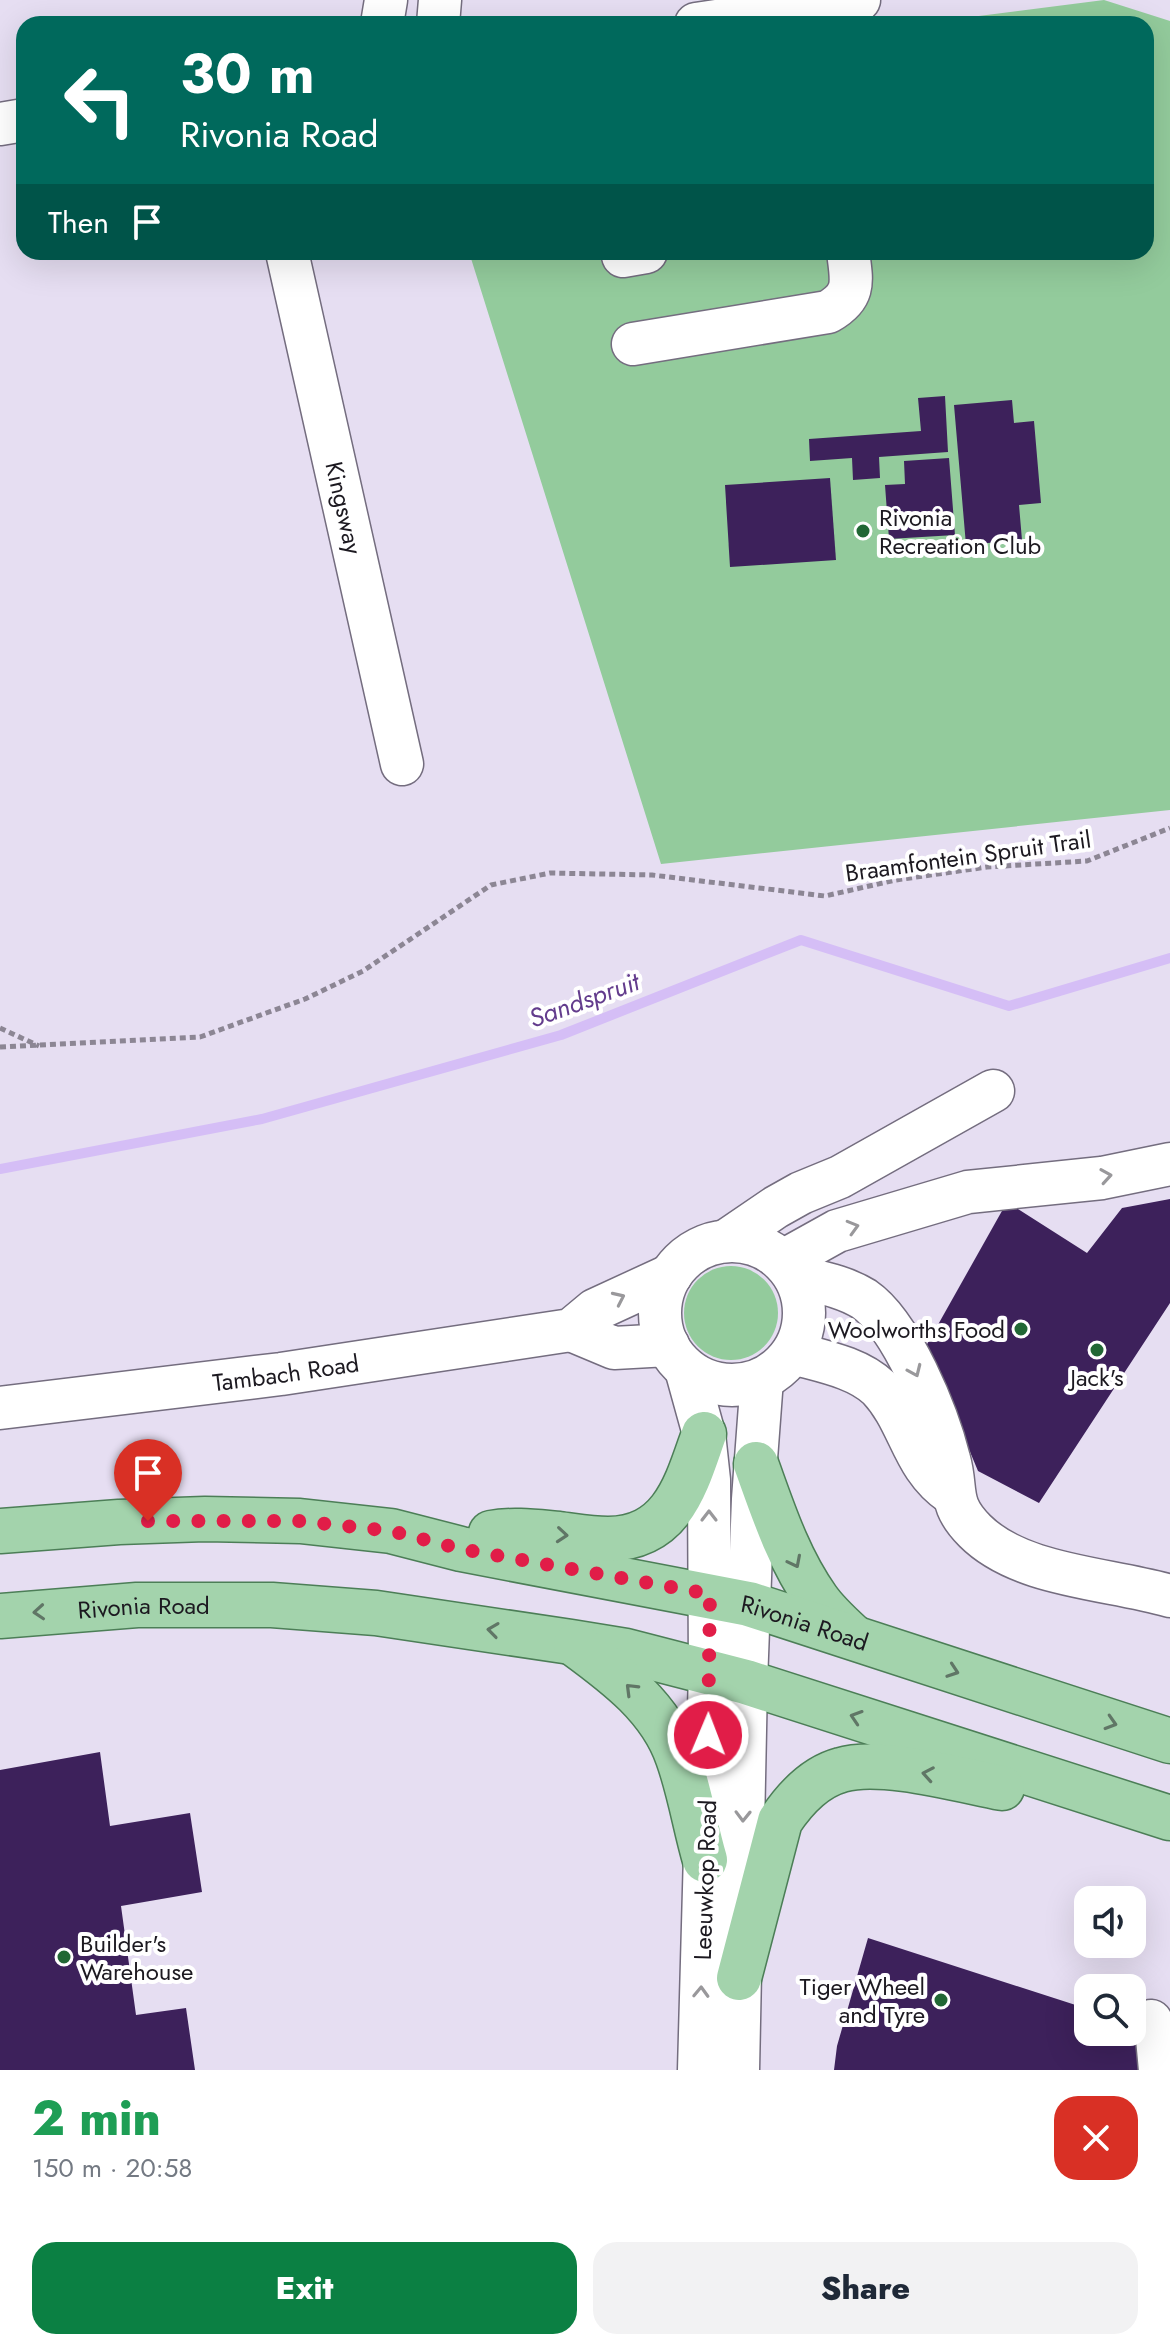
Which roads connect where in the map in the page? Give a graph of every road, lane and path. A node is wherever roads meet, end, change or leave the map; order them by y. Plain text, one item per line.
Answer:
1 (859, 0) edge
2 (807, 16) edge
3 (289, 260) edge
4 (849, 260) edge
5 (633, 344) dead end
6 (402, 764) dead end
7 (1170, 828) edge
8 (0, 1028) edge
9 (0, 1047) edge
10 (42, 1047) junction
11 (993, 1091) dead end
12 (1170, 1164) edge
13 (840, 1177) junction
14 (726, 1241) junction
15 (785, 1264) junction
16 (671, 1275) junction
17 (571, 1330) junction
18 (677, 1357) junction
19 (778, 1366) junction
20 (0, 1408) edge
21 (704, 1434) junction
22 (756, 1464) junction
23 (952, 1494) junction
24 (0, 1531) edge
25 (461, 1549) junction
26 (1170, 1596) edge
27 (729, 1599) junction
28 (0, 1616) edge
29 (852, 1637) junction
30 (571, 1642) junction
31 (728, 1677) junction
32 (1170, 1741) edge
33 (1170, 1818) edge
34 (705, 1860) junction
35 (739, 1978) junction
36 (1151, 2021) dead end
37 (699, 2070) edge
38 (738, 2070) edge
39 (767, 2070) edge
40 (1160, 2070) edge

1 - 2 street
3 - 6 street, Kingsway
4 - 5 street
7 - 10 path, Braamfontein Spruit Trail
8 - 10 path, Braamfontein Spruit Trail
9 - 10 path, Braamfontein Spruit Trail
11 - 13 street, Tambach Road
15 -> 12 street
13 - 14 street, Tambach Road
13 - 15 street
14 - 15 street
14 - 16 street, Tambach Road
15 - 19 street
15 -> 23 street
17 -> 16 street, Tambach Road
16 - 18 street
17 - 18 street
17 - 20 street, Tambach Road
18 - 19 street
18 - 21 street
19 - 22 street
19 - 23 street
25 -> 21 main road
27 -> 21 street
22 - 27 street
22 -> 29 main road
23 - 26 street
24 - 25 main road, Rivonia Road
25 - 27 main road, Rivonia Road
27 - 29 main road, Rivonia Road
27 - 31 street, Leeuwkop Road
30 -> 28 main road, Rivonia Road
29 -> 32 main road, Rivonia Road
30 - 31 main road, Rivonia Road
34 -> 30 main road
33 -> 31 main road, Rivonia Road
31 - 34 street, Leeuwkop Road
31 -> 35 street, Leeuwkop Road
33 -> 35 main road
37 -> 34 street, Leeuwkop Road
35 - 38 street, Leeuwkop Road
35 - 39 street
36 - 40 street

